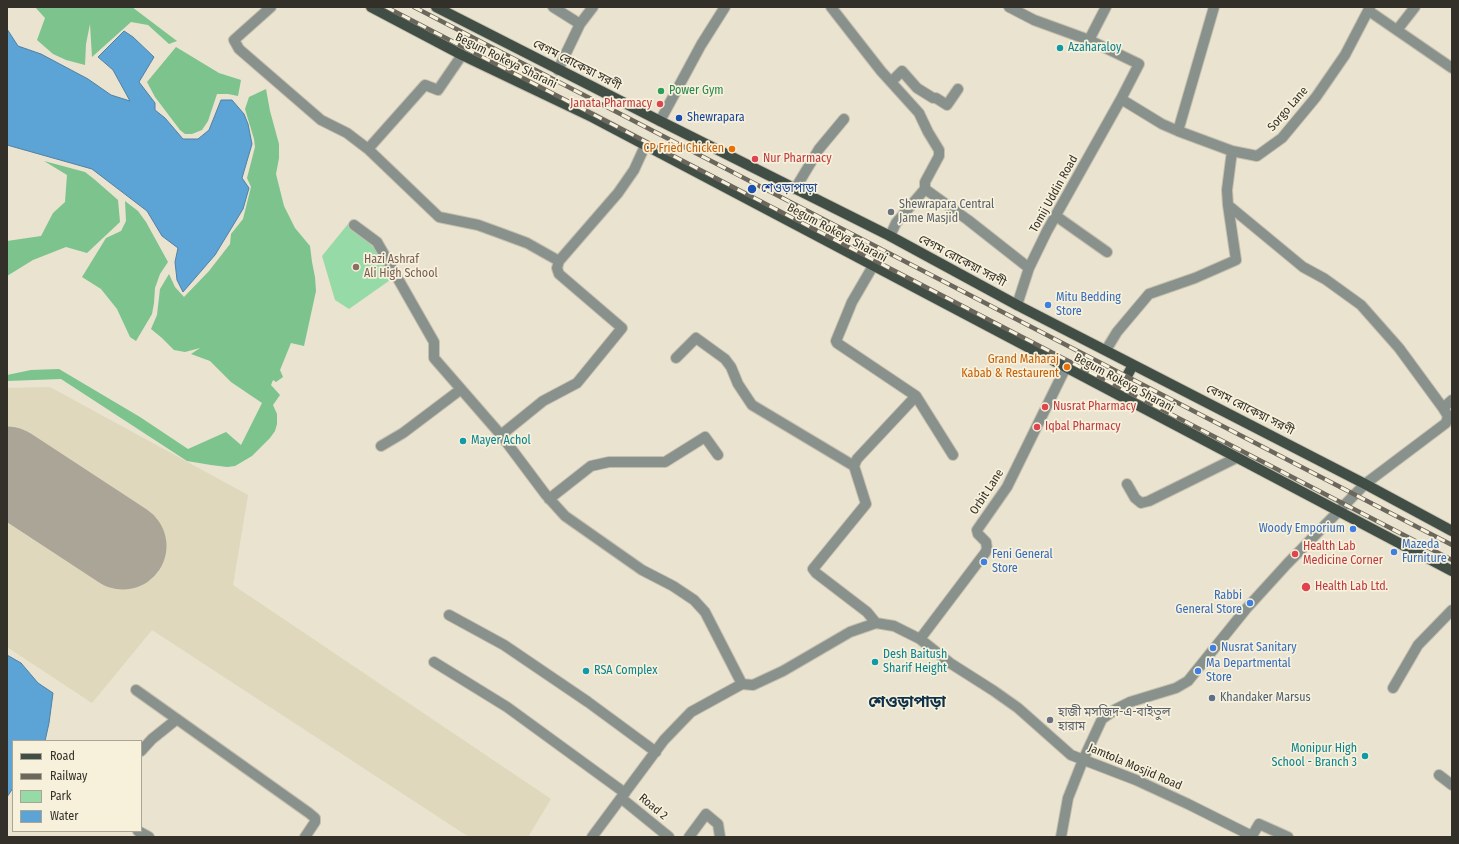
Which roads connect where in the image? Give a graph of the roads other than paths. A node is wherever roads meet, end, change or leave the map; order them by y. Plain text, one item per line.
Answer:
1 (271, 7) edge
2 (371, 7) edge
3 (436, 7) edge
4 (553, 7) edge
5 (593, 7) edge
6 (725, 7) edge
7 (830, 7) edge
8 (1010, 7) edge
9 (1106, 7) edge
10 (1214, 7) edge
11 (1414, 7) edge
12 (1370, 9) edge
13 (580, 24) junction
14 (1397, 30) junction
15 (1089, 40) junction
16 (462, 55) junction
17 (1452, 68) edge
18 (558, 70) junction
19 (891, 82) junction
20 (958, 89) dead end
21 (1121, 99) junction
22 (844, 119) dead end
23 (660, 122) junction
24 (1178, 131) junction
25 (645, 146) junction
26 (368, 149) junction
27 (1232, 151) junction
28 (795, 189) junction
29 (925, 189) junction
30 (1228, 205) junction
31 (1056, 216) junction
32 (354, 225) dead end
33 (890, 236) junction
34 (1107, 252) dead end
35 (559, 261) junction
36 (873, 266) junction
37 (1029, 268) junction
38 (1017, 305) junction
39 (1106, 350) junction
40 (676, 358) dead end
41 (1134, 365) junction
42 (1066, 367) junction
43 (460, 390) junction
44 (1117, 394) junction
45 (916, 396) junction
46 (1452, 400) edge
47 (1448, 414) edge
48 (501, 435) junction
49 (381, 446) dead end
50 (718, 455) dead end
51 (953, 456) dead end
52 (1236, 458) junction
53 (854, 466) junction
54 (1127, 484) dead end
55 (1365, 484) junction
56 (549, 498) junction
57 (1340, 511) junction
58 (1452, 531) edge
59 (1452, 571) edge
60 (1452, 610) edge
61 (449, 615) dead end
62 (876, 623) junction
63 (920, 639) junction
64 (434, 662) dead end
65 (742, 684) junction
66 (1392, 688) dead end
67 (136, 690) dead end
68 (177, 719) junction
69 (142, 751) edge
70 (656, 752) junction
71 (1083, 760) junction
72 (1439, 775) dead end
73 (1452, 785) edge
74 (623, 795) junction
75 (140, 832) edge
76 (149, 837) edge
77 (305, 837) edge
78 (592, 837) edge
79 (668, 837) edge
80 (689, 837) edge
81 (720, 837) edge
82 (1061, 837) edge
83 (1252, 837) edge
84 (1288, 837) edge

1 - 26 street
2 - 16 main road, Begum Rokeya Sharani
3 - 18 main road, বেগম রোকেয়া সরণী
4 - 13 street
5 - 13 street
6 - 23 street
7 - 19 street
8 - 15 street
9 - 15 street
10 - 24 street
11 - 14 street
12 - 14 street
12 - 27 street, Sorgo Lane
13 - 18 street
14 - 17 street
15 - 21 street, Tomij Uddin Road
16 - 25 main road, Begum Rokeya Sharani
16 - 26 street
18 - 23 main road, বেগম রোকেয়া সরণী
19 - 20 street
19 - 29 street
21 - 24 street, Sorgo Lane
21 - 31 street, Tomij Uddin Road
22 - 28 street
23 - 28 main road, বেগম রোকেয়া সরণী
24 - 27 street, Sorgo Lane
25 - 35 street
25 - 36 main road, Begum Rokeya Sharani
26 - 35 street
27 - 30 street
28 - 33 main road, বেগম রোকেয়া সরণী
29 - 33 street
29 - 37 street
30 - 39 street
30 - 47 street
31 - 34 street
31 - 37 street, Tomij Uddin Road
32 - 43 street
33 - 38 main road, বেগম রোকেয়া সরণী
35 - 48 street
36 - 42 main road, Begum Rokeya Sharani
36 - 45 street
37 - 38 street, Tomij Uddin Road
38 - 39 main road, বেগম রোকেয়া সরণী
39 - 41 main road, বেগম রোকেয়া সরণী
40 - 53 street
41 - 44 main road
41 - 55 main road, বেগম রোকেয়া সরণী
42 - 44 main road, Begum Rokeya Sharani
42 - 63 street, Orbit Lane
43 - 48 street
43 - 49 street
44 - 52 main road, Begum Rokeya Sharani
45 - 51 street
45 - 53 street
46 - 47 street
47 - 55 street
48 - 56 street
50 - 56 street
52 - 54 street
52 - 57 main road
53 - 62 street
55 - 57 street
55 - 58 main road, বেগম রোকেয়া সরণী
56 - 65 street
57 - 59 main road
57 - 71 street
60 - 66 street
61 - 70 street
62 - 63 street, Jamtola Mosjid Road
62 - 65 street
63 - 71 street, Jamtola Mosjid Road
64 - 74 street, Road 2
65 - 70 street
67 - 68 street
68 - 69 street
68 - 77 street
70 - 74 street
71 - 82 street
71 - 83 street, Jamtola Mosjid Road
72 - 73 street
74 - 78 street
74 - 79 street, Road 2
75 - 76 street
80 - 81 street
83 - 84 street, Jamtola Mosjid Road

